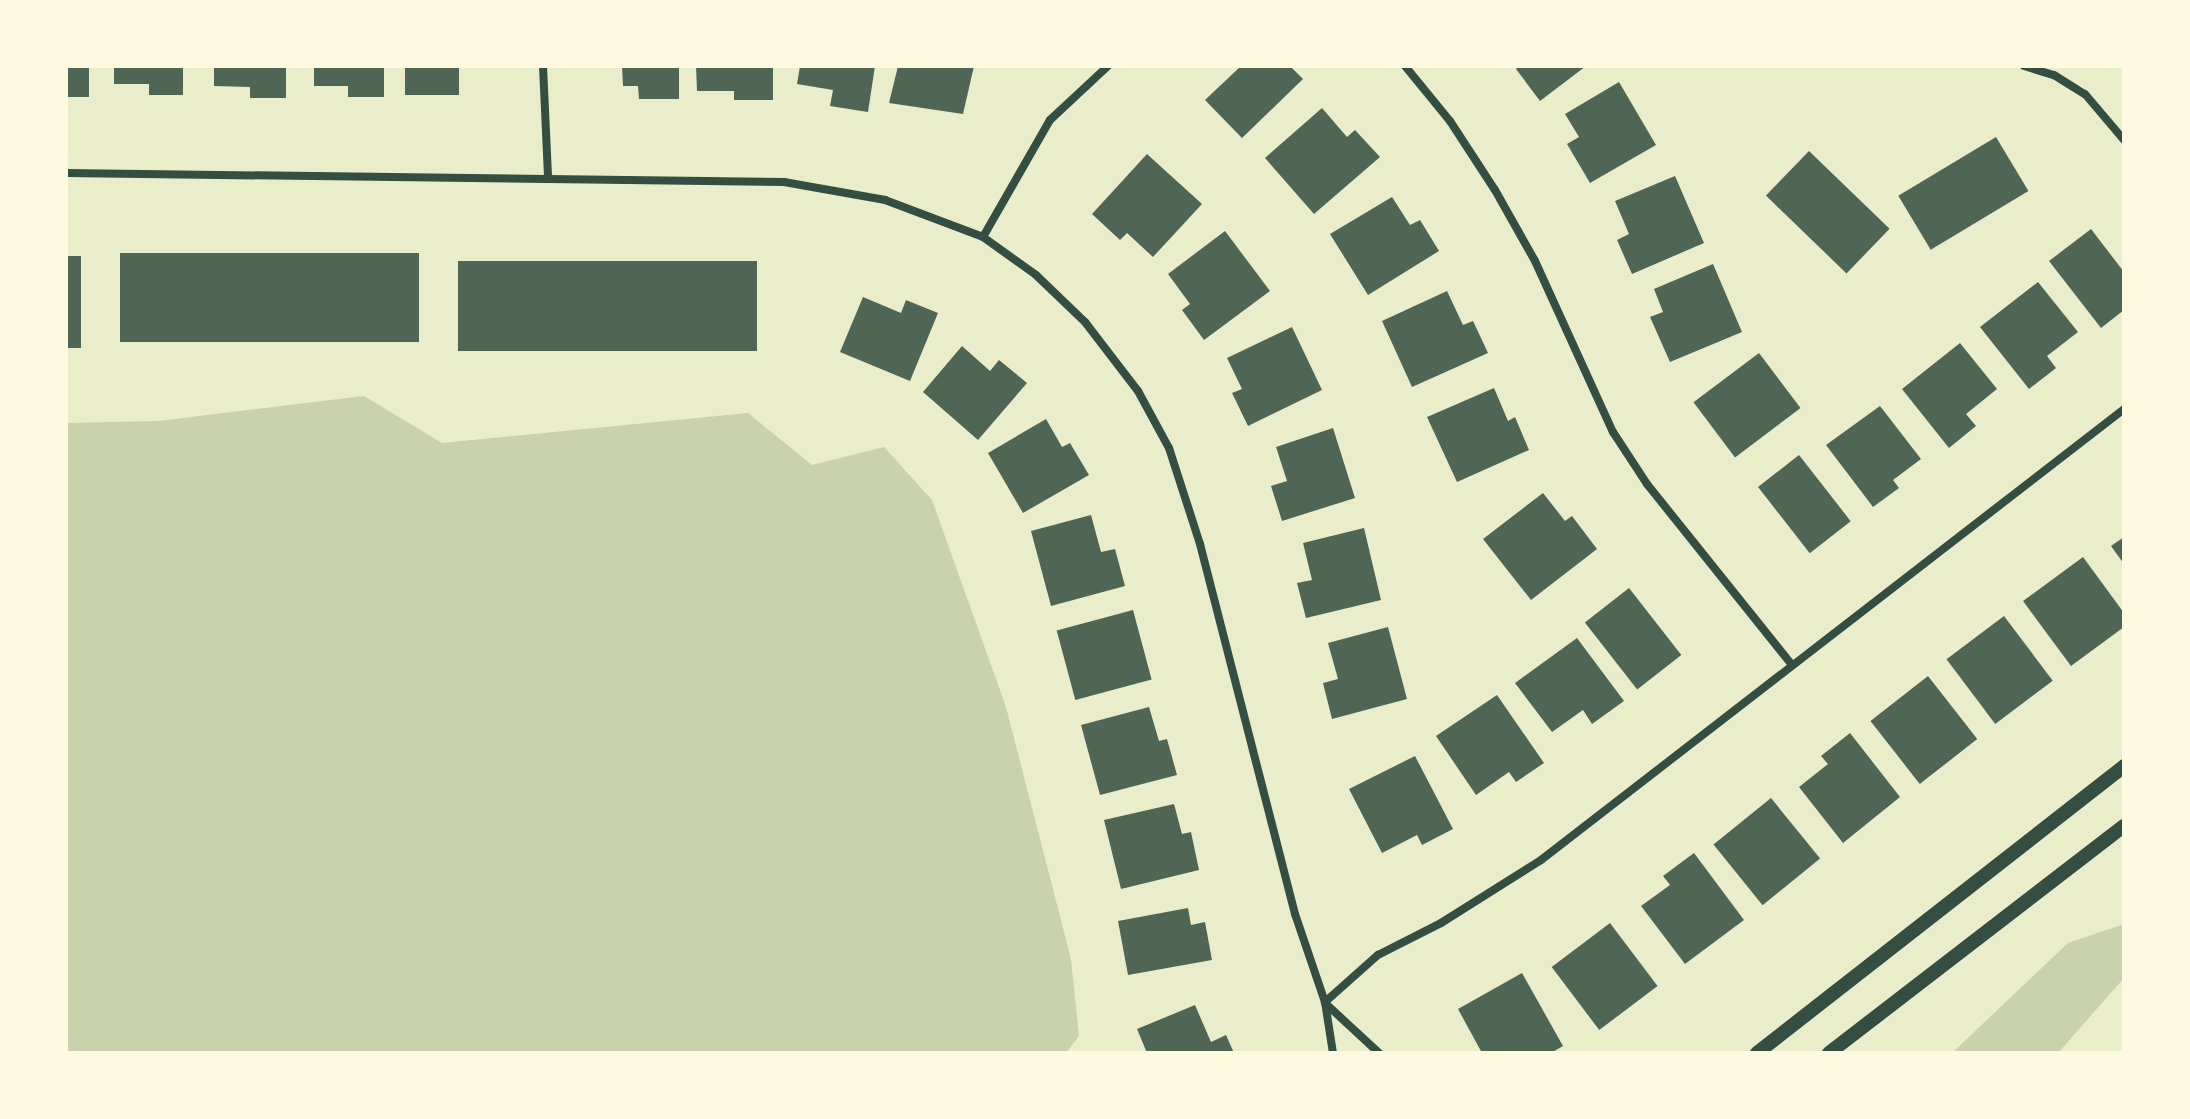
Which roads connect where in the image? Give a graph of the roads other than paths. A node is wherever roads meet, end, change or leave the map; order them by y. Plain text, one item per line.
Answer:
1 (543, 66) edge
2 (1108, 66) edge
3 (1405, 66) edge
4 (2024, 66) edge
5 (2124, 140) edge
6 (66, 173) edge
7 (548, 177) junction
8 (983, 237) junction
9 (2124, 409) edge
10 (1792, 665) junction
11 (2124, 766) edge
12 (2124, 826) edge
13 (1325, 1002) junction
14 (1333, 1053) edge
15 (1379, 1053) edge
16 (1757, 1053) edge
17 (1829, 1053) edge

1 - 7 street
2 - 8 street
3 - 10 street
4 - 5 street
6 - 7 street
7 - 8 street
8 - 13 street
9 - 10 street
10 - 13 street
11 - 16 street
12 - 17 street
13 - 14 street
13 - 15 street

